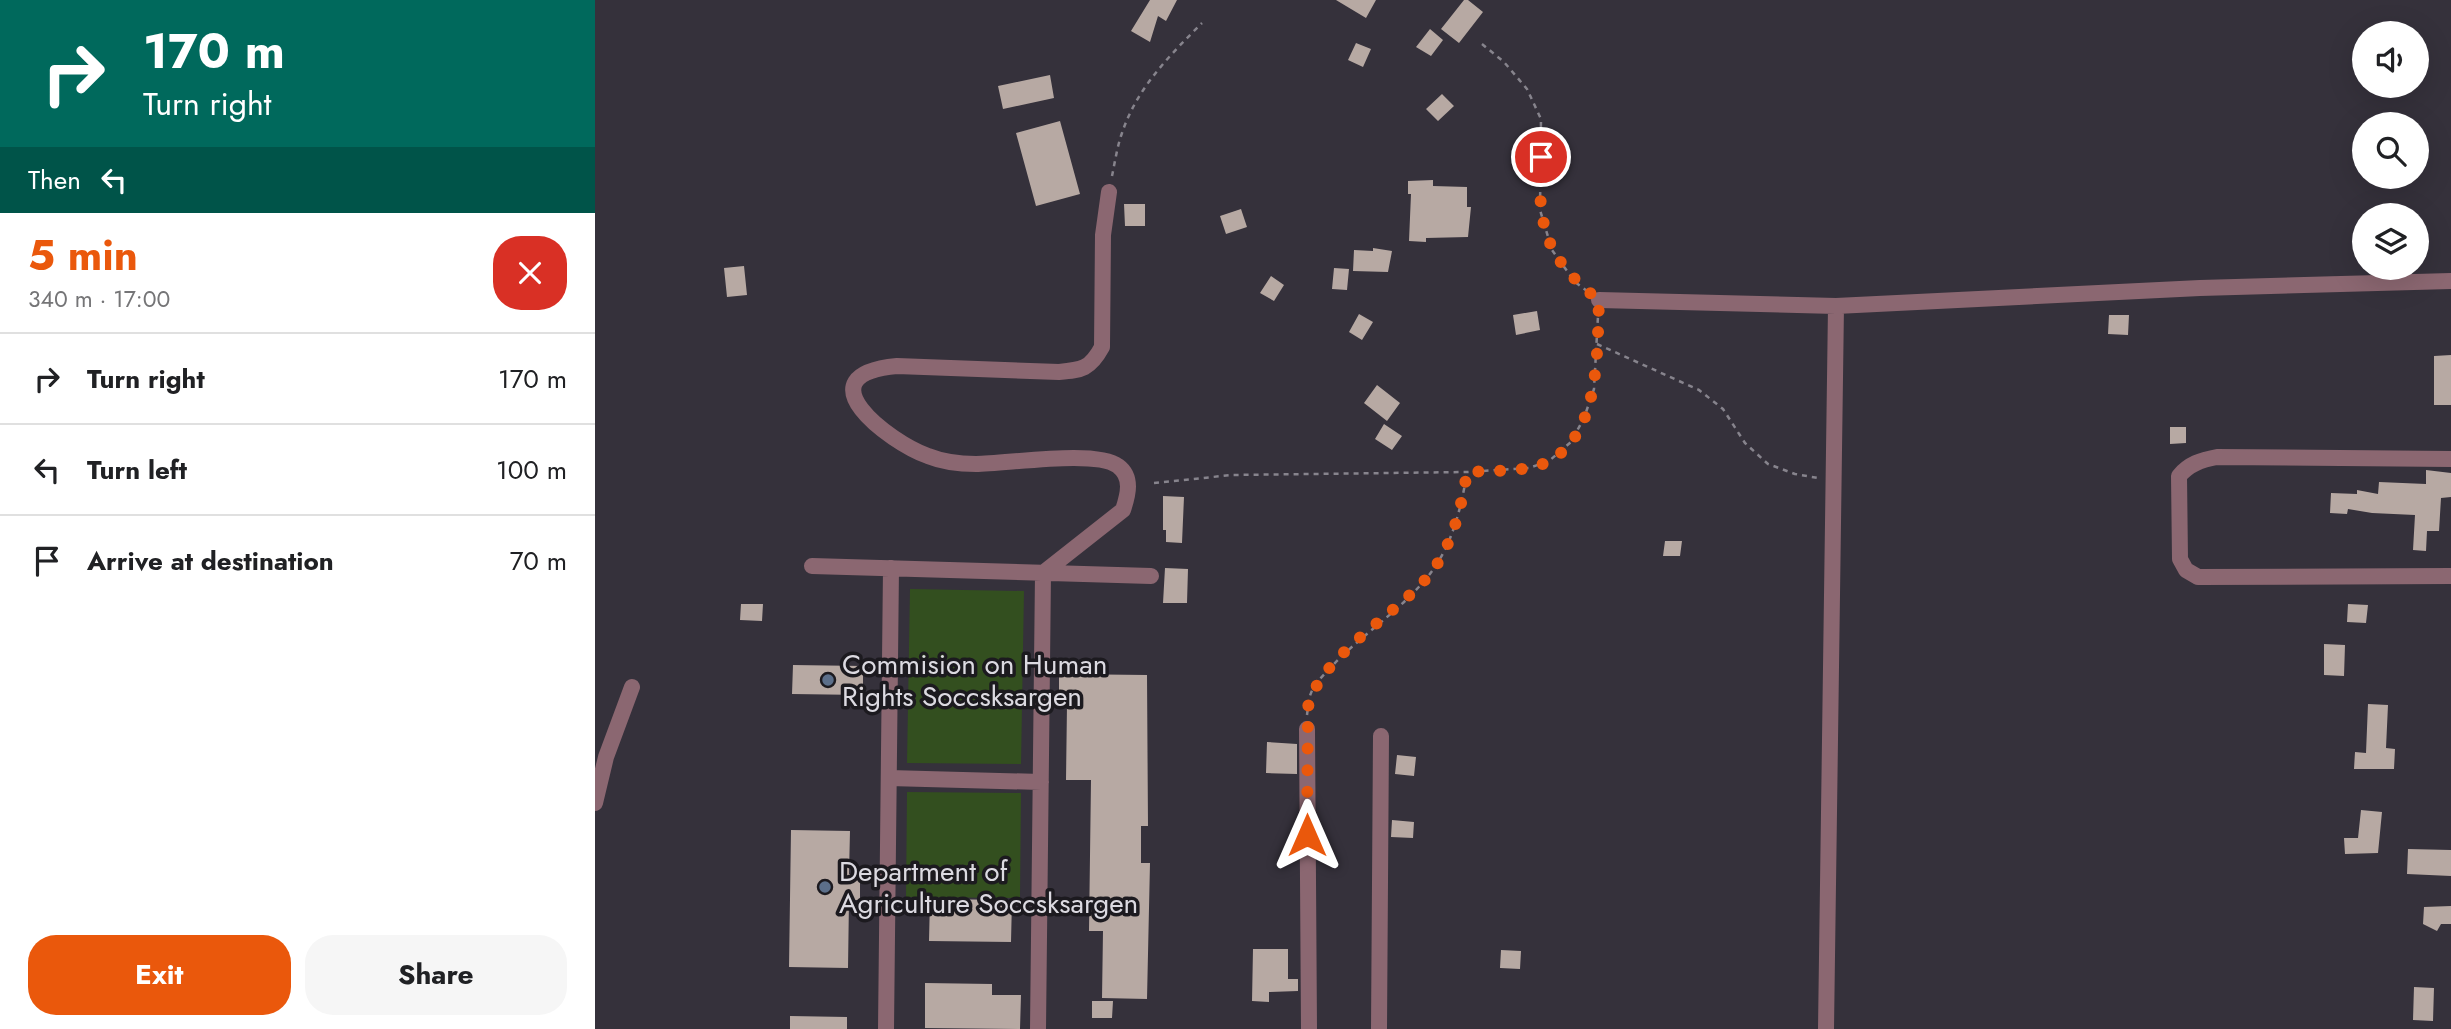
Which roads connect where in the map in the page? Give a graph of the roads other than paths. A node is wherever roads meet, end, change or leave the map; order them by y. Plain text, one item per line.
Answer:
1 (1109, 192) road end
2 (2451, 281) edge
3 (1599, 300) road end
4 (1836, 306) junction
5 (2451, 458) edge
6 (812, 566) dead end
7 (891, 568) junction
8 (1043, 573) junction
9 (1151, 576) dead end
10 (2451, 576) edge
11 (632, 687) dead end
12 (1307, 729) road end
13 (1381, 736) dead end
14 (889, 778) junction
15 (1041, 782) junction
16 (595, 803) edge
17 (886, 1029) edge
18 (1038, 1029) edge
19 (1309, 1029) edge
20 (1379, 1029) edge
21 (1826, 1029) edge

1 - 8 street
2 - 4 street
3 - 4 street
4 - 21 street
5 - 10 street
6 - 7 street
7 - 8 street
7 - 14 street
8 - 9 street
8 - 15 street
11 - 16 street
12 - 19 street
13 - 20 street
14 - 15 street
14 - 17 street
15 - 18 street

